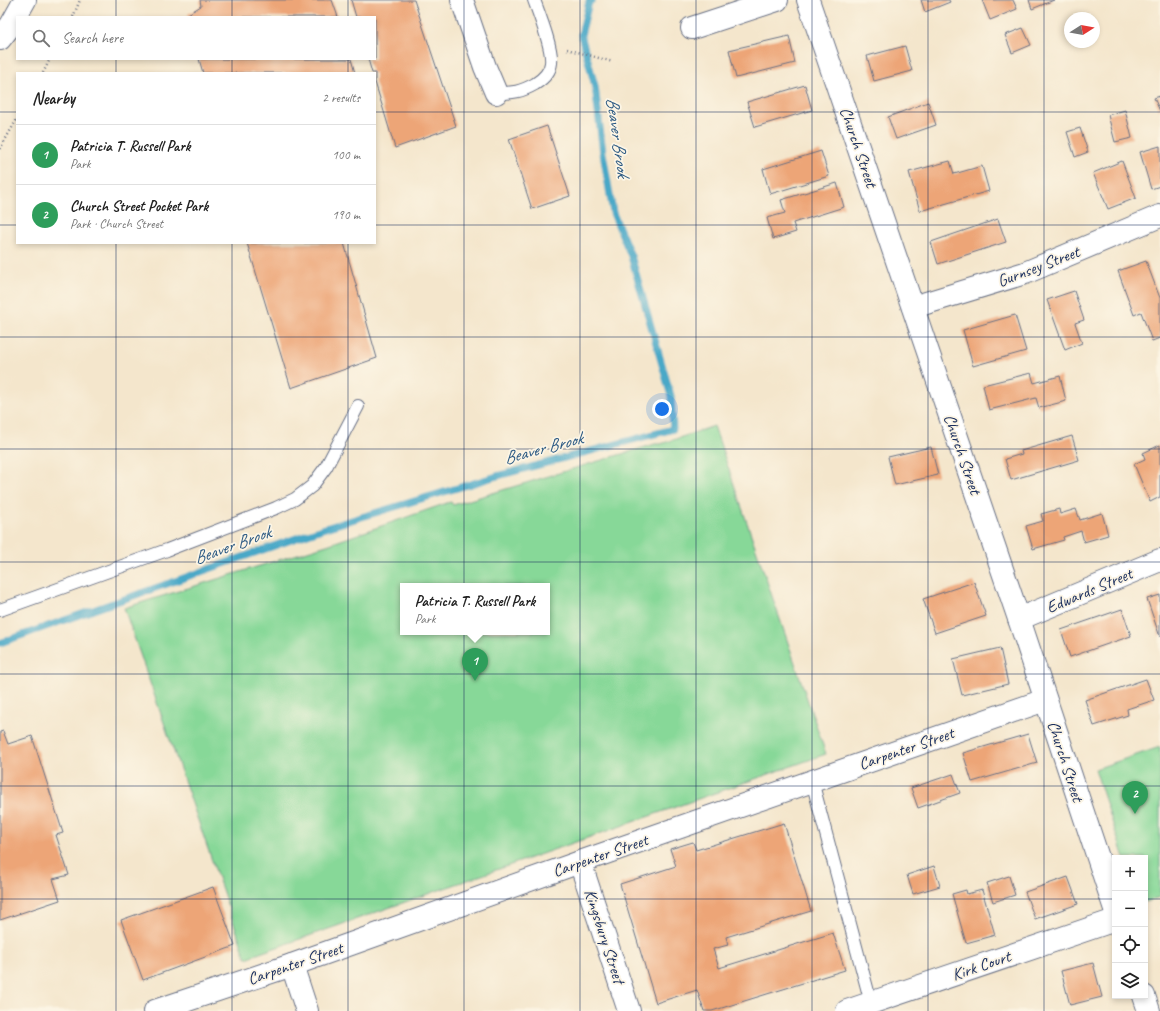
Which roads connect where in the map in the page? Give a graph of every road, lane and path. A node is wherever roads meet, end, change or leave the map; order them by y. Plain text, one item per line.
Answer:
1 (25, 0) edge
2 (80, 0) edge
3 (462, 0) edge
4 (534, 0) edge
5 (777, 0) edge
6 (808, 0) edge
7 (16, 16) edge
8 (16, 16) edge
9 (73, 16) edge
10 (692, 28) dead end
11 (0, 39) edge
12 (571, 50) dead end
13 (50, 60) edge
14 (613, 62) dead end
15 (44, 72) edge
16 (496, 92) joint
17 (16, 121) edge
18 (0, 149) edge
19 (1160, 216) edge
20 (913, 307) junction
21 (358, 406) dead end
22 (1160, 560) edge
23 (0, 610) edge
24 (1019, 619) junction
25 (1045, 700) junction
26 (812, 781) junction
27 (580, 862) junction
28 (1112, 900) edge
29 (1112, 921) edge
30 (292, 965) junction
31 (1145, 999) edge
32 (871, 1003) junction
33 (155, 1011) edge
34 (307, 1011) edge
35 (629, 1011) edge
36 (847, 1011) edge
37 (1149, 1011) edge

1 - 8 street
2 - 9 path
3 - 16 street
4 - 16 lane
5 - 10 street
6 - 20 street, Church Street
7 - 11 street
12 - 14 path
13 - 15 path
17 - 18 path
19 - 20 street, Gurnsey Street
20 - 24 street, Church Street
21 - 23 lane
22 - 24 street, Edwards Street
24 - 25 street, Church Street
25 - 26 street, Carpenter Street
25 - 28 street, Church Street
26 - 27 street, Carpenter Street
26 - 32 lane
27 - 30 street, Carpenter Street
27 - 35 street, Kingsbury Street
29 - 32 street, Kirk Court
30 - 33 street, Carpenter Street
30 - 34 street
31 - 37 street
32 - 36 street, Kirk Court

